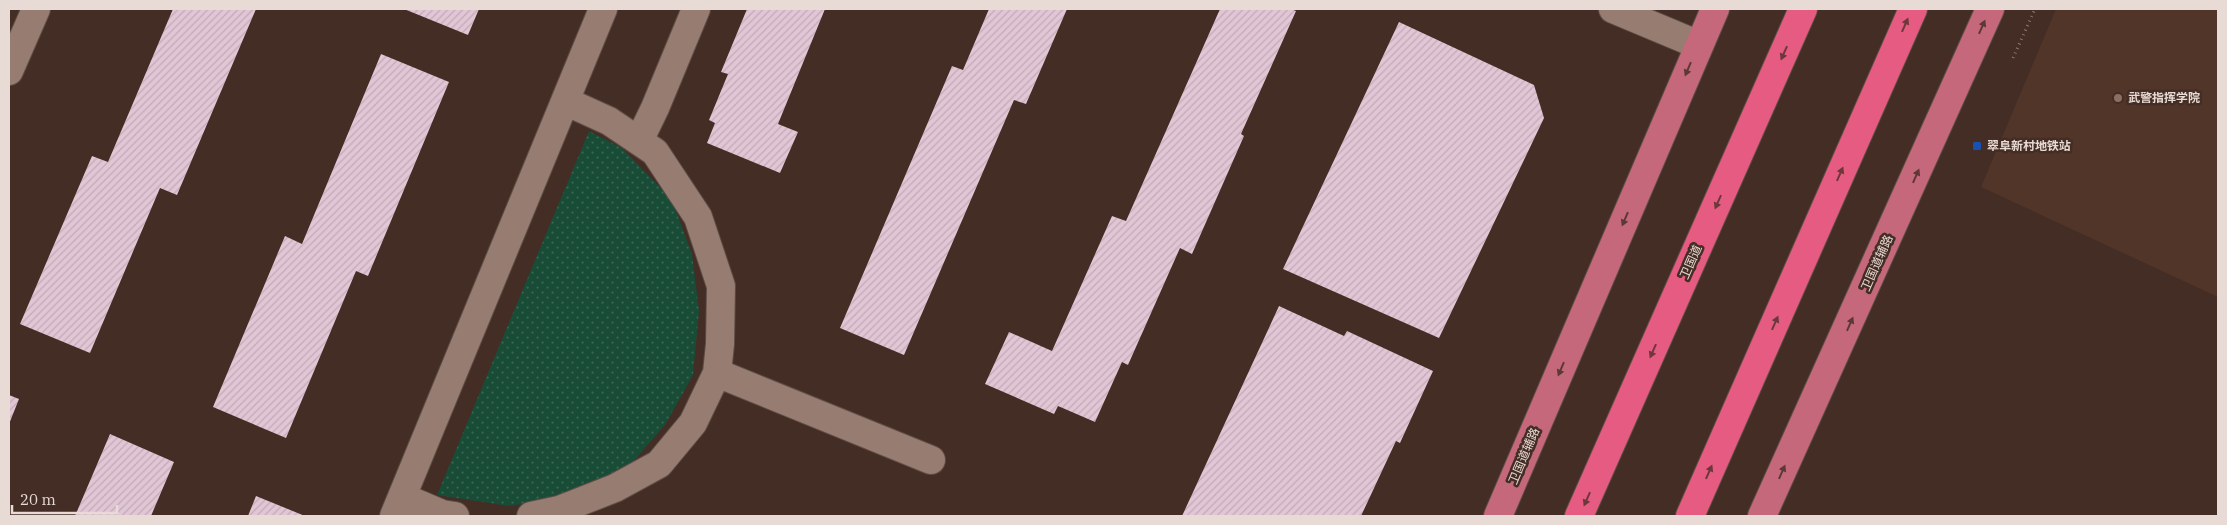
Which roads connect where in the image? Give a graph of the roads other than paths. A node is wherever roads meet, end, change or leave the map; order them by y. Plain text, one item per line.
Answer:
1 (36, 9) edge
2 (602, 9) edge
3 (696, 9) edge
4 (1613, 9) edge
5 (1715, 9) edge
6 (1803, 9) edge
7 (1913, 9) edge
8 (1990, 9) edge
9 (1699, 45) junction
10 (9, 71) edge
11 (565, 101) junction
12 (639, 141) junction
13 (717, 373) junction
14 (931, 460) dead end
15 (398, 507) edge
16 (454, 516) edge
17 (531, 516) edge
18 (1498, 516) edge
19 (1580, 516) edge
20 (1690, 516) edge
21 (1762, 516) edge

1 - 10 street
2 - 11 street
3 - 12 street
4 - 9 street
5 - 9 main road, 卫国道辅路
6 -> 19 highway, 卫国道
20 -> 7 highway
21 -> 8 main road, 卫国道辅路
9 -> 18 main road, 卫国道辅路
11 - 12 street
11 - 15 street
12 - 13 street
13 - 14 street
13 - 17 street
15 - 16 street

